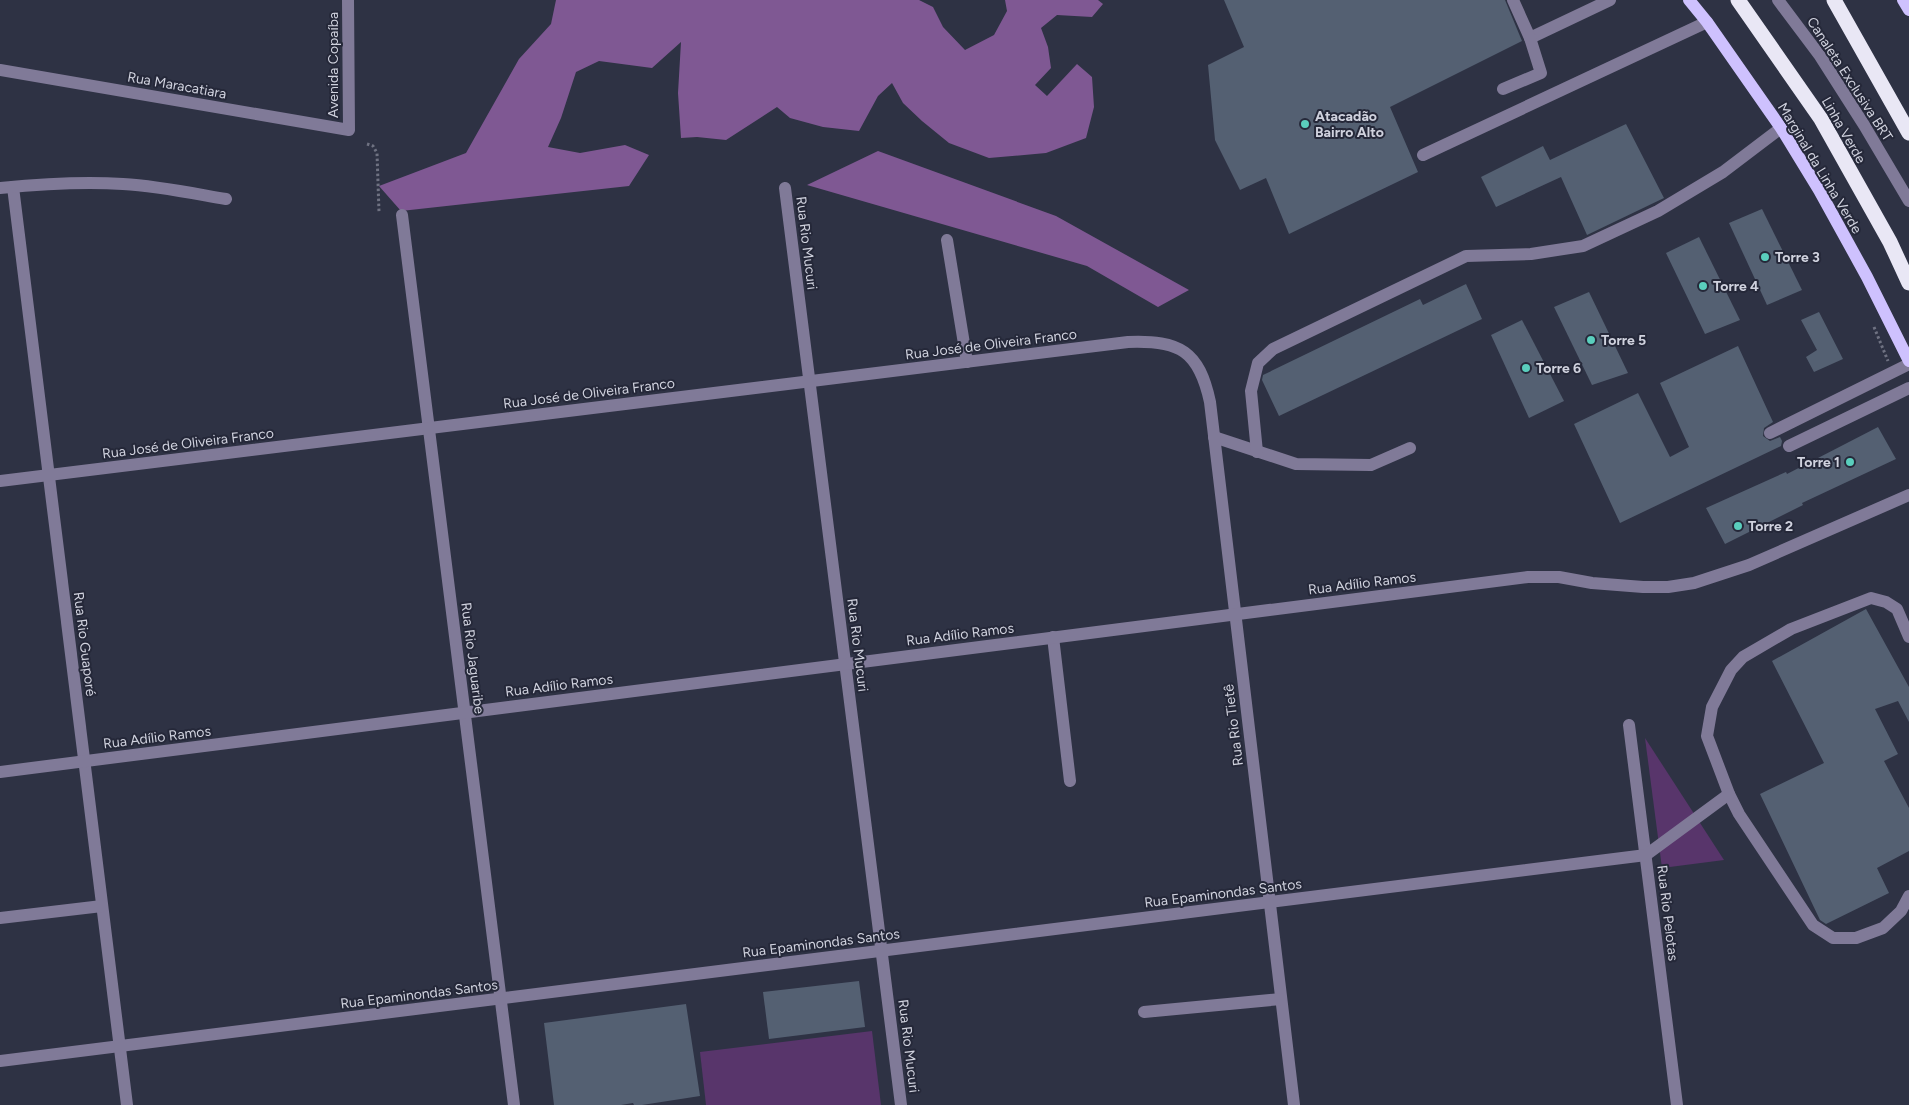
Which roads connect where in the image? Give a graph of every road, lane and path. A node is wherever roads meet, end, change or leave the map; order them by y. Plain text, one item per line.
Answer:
1 (348, 0) edge
2 (1610, 0) edge
3 (1689, 0) edge
4 (1738, 0) edge
5 (1778, 0) edge
6 (1834, 0) edge
7 (1903, 0) edge
8 (1517, 1) edge
9 (1909, 10) edge
10 (1707, 22) junction
11 (1530, 38) junction
12 (0, 70) edge
13 (1502, 89) dead end
14 (1781, 128) junction
15 (349, 130) joint
16 (1909, 134) edge
17 (367, 144) dead end
18 (1423, 155) dead end
19 (6, 187) edge
20 (785, 188) dead end
21 (226, 199) dead end
22 (1909, 201) edge
23 (379, 212) dead end
24 (402, 215) dead end
25 (947, 240) dead end
26 (1909, 283) edge
27 (1182, 349) joint
28 (967, 362) junction
29 (1909, 362) edge
30 (810, 381) junction
31 (1909, 388) edge
32 (429, 428) junction
33 (1770, 433) dead end
34 (1214, 436) junction
35 (1789, 446) dead end
36 (1410, 448) dead end
37 (1258, 452) junction
38 (48, 475) junction
39 (0, 481) edge
40 (1909, 495) edge
41 (1235, 614) junction
42 (1909, 636) edge
43 (1053, 637) junction
44 (845, 664) junction
45 (464, 712) junction
46 (1629, 725) dead end
47 (84, 761) junction
48 (0, 772) edge
49 (1070, 780) dead end
50 (1729, 794) junction
51 (1646, 855) junction
52 (1909, 896) edge
53 (1269, 902) junction
54 (102, 906) junction
55 (0, 918) edge
56 (882, 951) junction
57 (500, 999) junction
58 (1281, 999) junction
59 (1144, 1012) dead end
60 (120, 1046) junction
61 (0, 1061) edge
62 (127, 1105) edge
63 (514, 1105) edge
64 (901, 1105) edge
65 (1294, 1105) edge
66 (1677, 1105) edge

1 - 15 street, Avenida Copaíba
2 - 11 street
3 - 10 main road, Marginal da Linha Verde
4 - 26 highway, Linha Verde
5 - 22 street, Canaleta Exclusiva BRT
6 - 16 highway
7 - 9 main road
8 - 11 street
10 - 14 main road, Marginal da Linha Verde
10 - 18 street
11 - 13 street
12 - 15 street, Rua Maracatiara
14 - 29 main road, Marginal da Linha Verde
14 - 37 street
17 - 23 path
19 - 21 street
19 - 38 street, Rua Rio Guaporé
20 - 30 street, Rua Rio Mucuri
24 - 32 street, Rua Rio Jaguaribe
25 - 28 street
27 - 28 street, Rua José de Oliveira Franco
27 - 34 street, Rua Rio Tietê
28 - 30 street, Rua José de Oliveira Franco
29 - 33 street
30 - 32 street, Rua José de Oliveira Franco
30 - 44 street, Rua Rio Mucuri
31 - 35 street
32 - 38 street, Rua José de Oliveira Franco
32 - 45 street, Rua Rio Jaguaribe
34 - 37 street
34 - 41 street, Rua Rio Tietê
36 - 37 street
38 - 39 street, Rua José de Oliveira Franco
38 - 47 street, Rua Rio Guaporé
40 - 41 street, Rua Adílio Ramos
41 - 43 street, Rua Adílio Ramos
41 - 53 street, Rua Rio Tietê
42 - 50 street
43 - 44 street, Rua Adílio Ramos
43 - 49 street
44 - 45 street, Rua Adílio Ramos
44 - 56 street, Rua Rio Mucuri
45 - 47 street, Rua Adílio Ramos
45 - 57 street, Rua Rio Jaguaribe
46 - 51 street, Rua Rio Pelotas
47 - 48 street, Rua Adílio Ramos
47 - 54 street, Rua Rio Guaporé
50 - 51 street
50 - 52 street
51 - 53 street, Rua Epaminondas Santos
51 - 66 street, Rua Rio Pelotas
53 - 56 street, Rua Epaminondas Santos
53 - 58 street, Rua Rio Tietê
54 - 55 street
54 - 60 street, Rua Rio Guaporé
56 - 57 street, Rua Epaminondas Santos
56 - 64 street, Rua Rio Mucuri
57 - 60 street, Rua Epaminondas Santos
57 - 63 street, Rua Rio Jaguaribe
58 - 59 street
58 - 65 street, Rua Rio Tietê
60 - 61 street, Rua Epaminondas Santos
60 - 62 street, Rua Rio Guaporé

